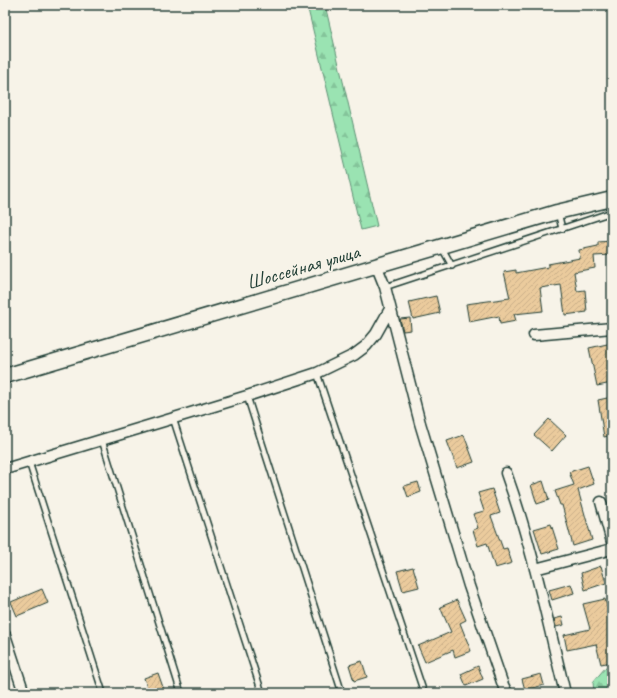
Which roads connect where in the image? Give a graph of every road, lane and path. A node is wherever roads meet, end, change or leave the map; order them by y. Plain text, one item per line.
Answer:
1 (612, 200) edge
2 (558, 212) junction
3 (612, 212) edge
4 (562, 229) junction
5 (442, 247) junction
6 (452, 266) junction
7 (377, 267) junction
8 (385, 287) junction
9 (390, 309) junction
10 (612, 328) edge
11 (534, 335) dead end
12 (317, 373) junction
13 (5, 376) edge
14 (247, 396) junction
15 (173, 418) junction
16 (102, 440) junction
17 (29, 462) junction
18 (5, 469) edge
19 (506, 473) dead end
20 (601, 502) dead end
21 (612, 542) edge
22 (612, 549) edge
23 (535, 569) junction
24 (5, 635) edge
25 (24, 693) edge
26 (102, 693) edge
27 (181, 693) edge
28 (262, 693) edge
29 (342, 693) edge
30 (424, 693) edge
31 (507, 693) edge
32 (565, 693) edge

1 - 2 street, Шоссейная улица
2 - 4 lane
2 - 5 street, Шоссейная улица
3 - 4 lane
4 - 6 lane
5 - 6 lane
5 - 7 street, Шоссейная улица
6 - 8 lane
7 - 8 street
7 - 13 street, Шоссейная улица
8 - 9 street
9 - 12 street
9 - 31 street
10 - 11 street
12 - 14 street
12 - 30 lane
14 - 15 street
14 - 29 lane
15 - 16 street
15 - 28 lane
16 - 17 street
16 - 27 lane
17 - 18 street
17 - 26 lane
19 - 23 street
20 - 21 street
22 - 23 street
23 - 32 street
24 - 25 street

